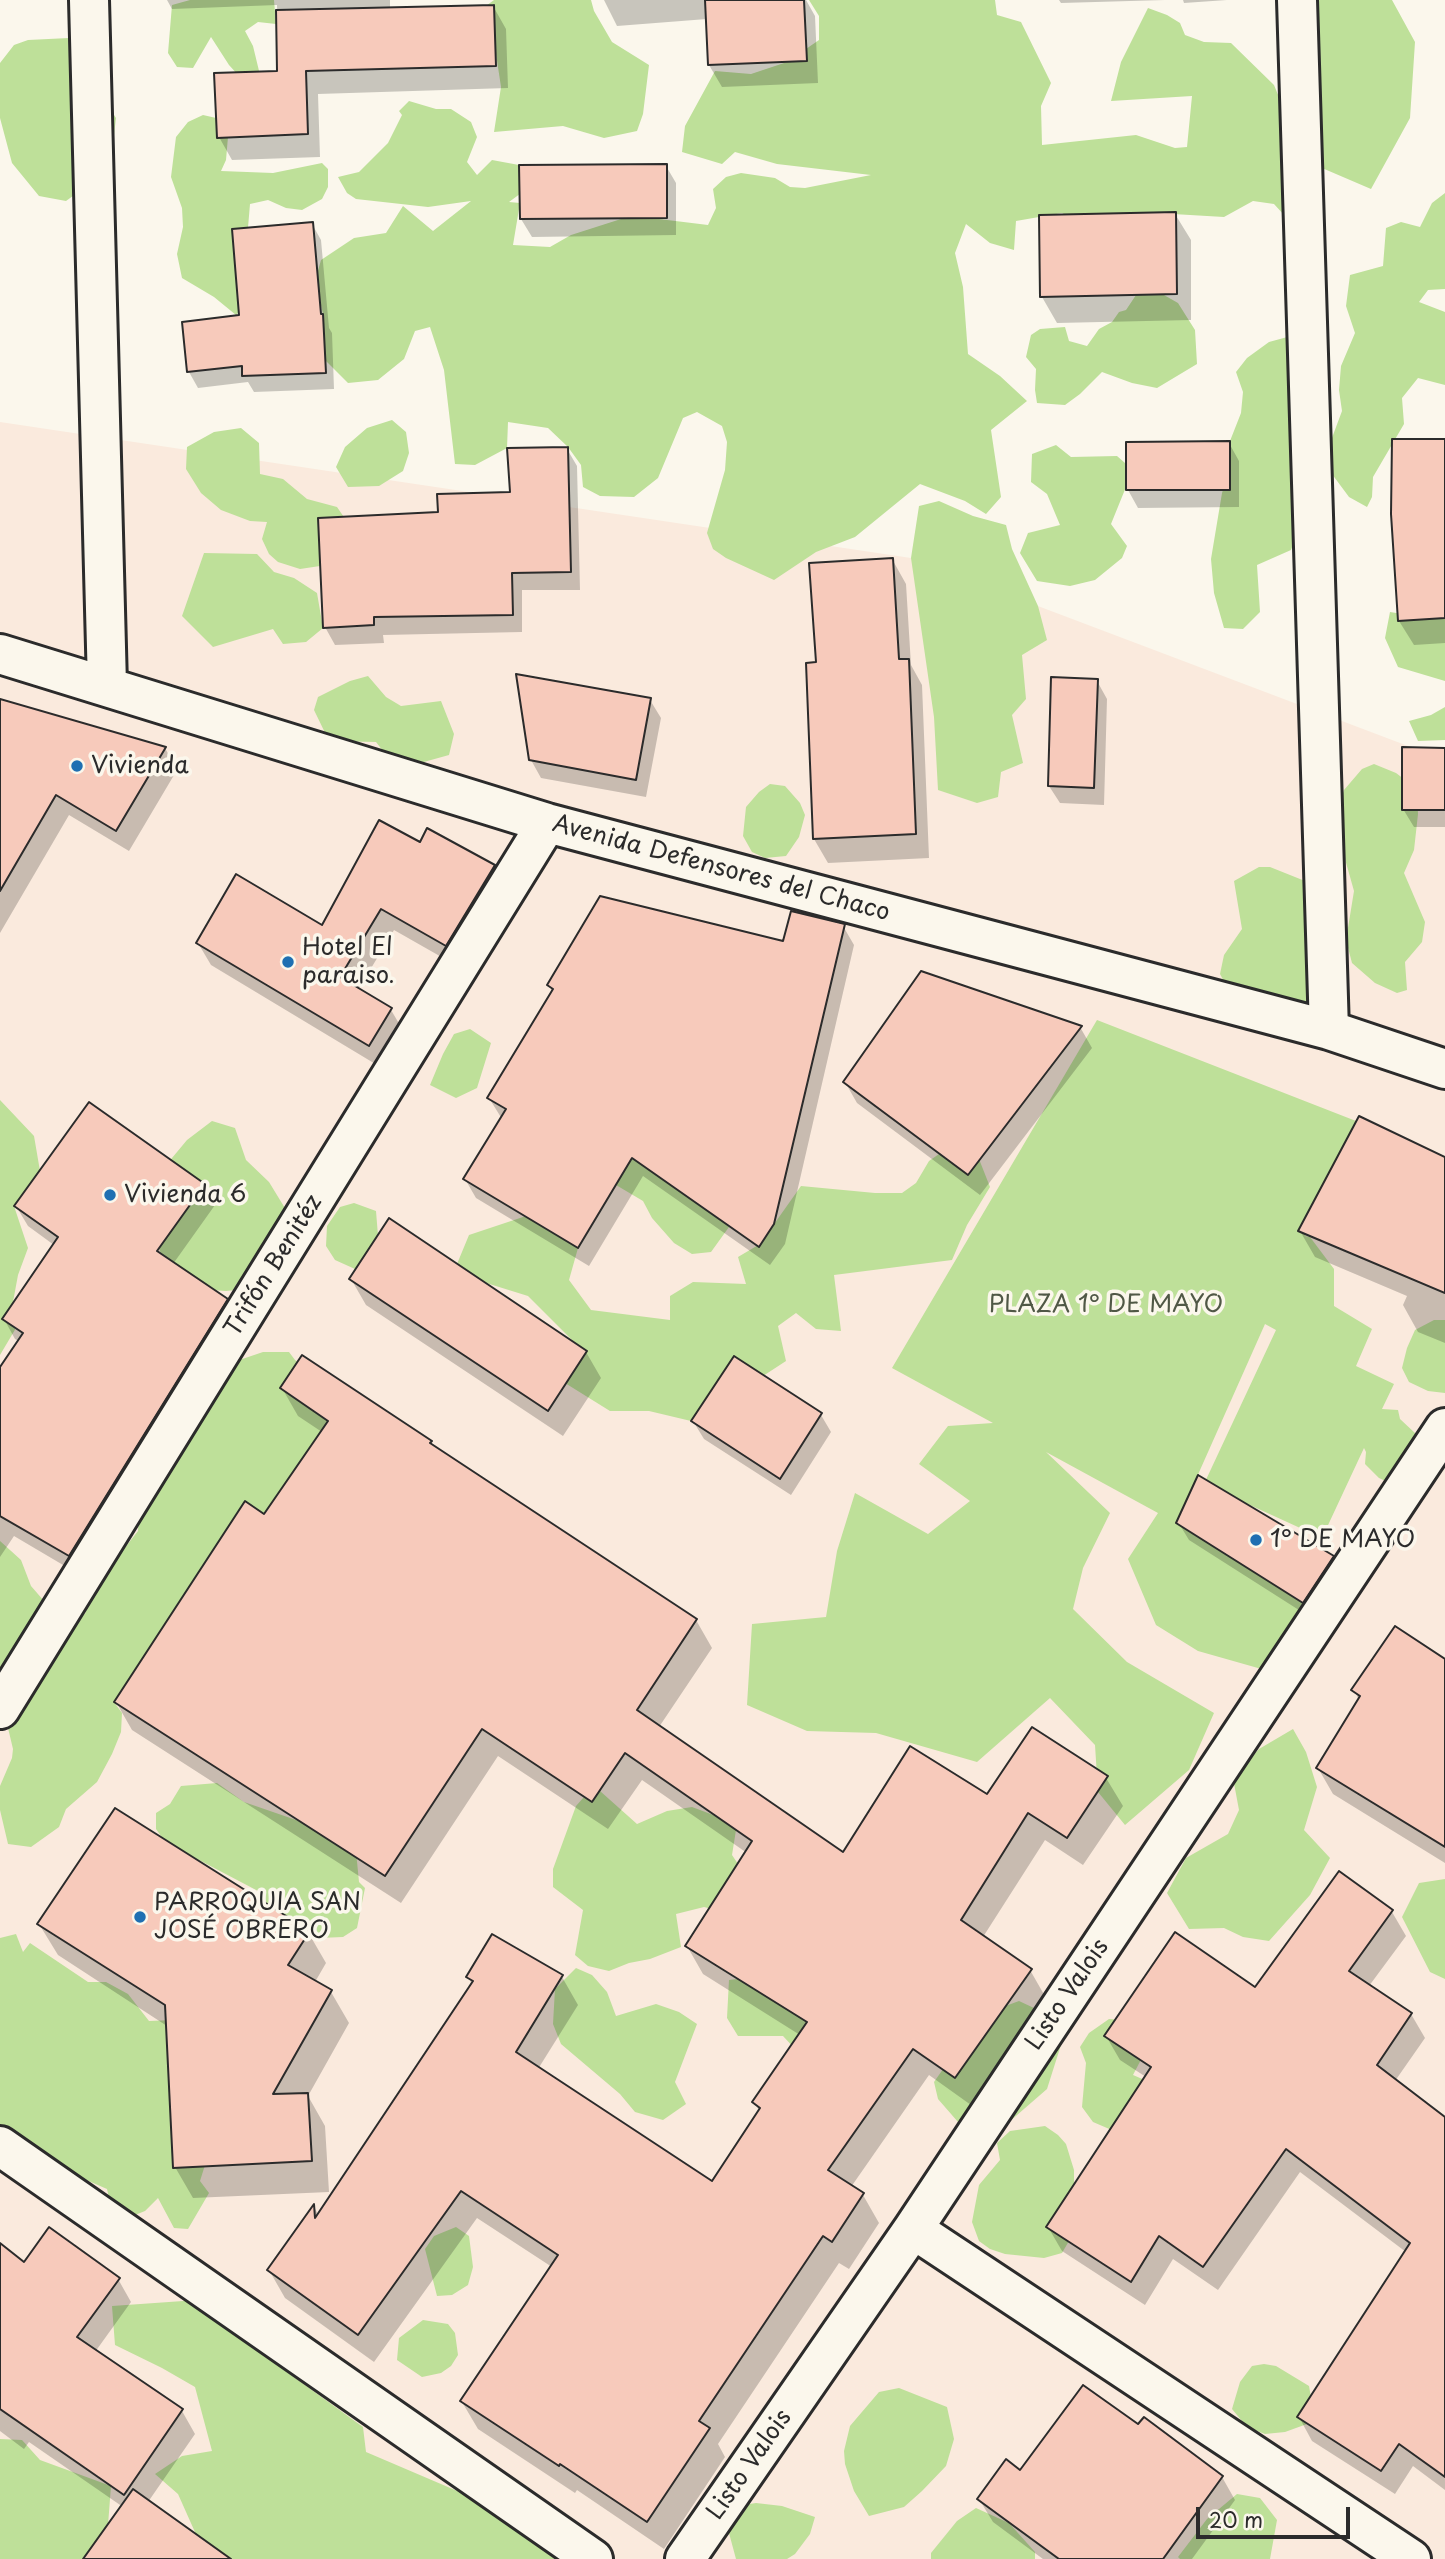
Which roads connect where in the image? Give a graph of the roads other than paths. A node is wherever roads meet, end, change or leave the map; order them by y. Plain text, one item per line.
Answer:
1 (89, 0) edge
2 (1297, 0) edge
3 (0, 654) edge
4 (107, 685) junction
5 (547, 823) junction
6 (1329, 1030) junction
7 (1445, 1069) edge
8 (1445, 1428) edge
9 (0, 1709) edge
10 (0, 2146) edge
11 (913, 2228) junction
12 (593, 2559) edge
13 (685, 2559) edge
14 (1411, 2559) edge

1 - 4 street
2 - 6 street
3 - 4 street, Avenida Defensores del Chaco
4 - 5 street, Avenida Defensores del Chaco
5 - 6 street, Avenida Defensores del Chaco
5 - 9 street, Trifón Benitéz
6 - 7 street, Avenida Defensores del Chaco
8 - 11 street, Listo Valois
10 - 12 street
11 - 13 street, Listo Valois
11 - 14 street

